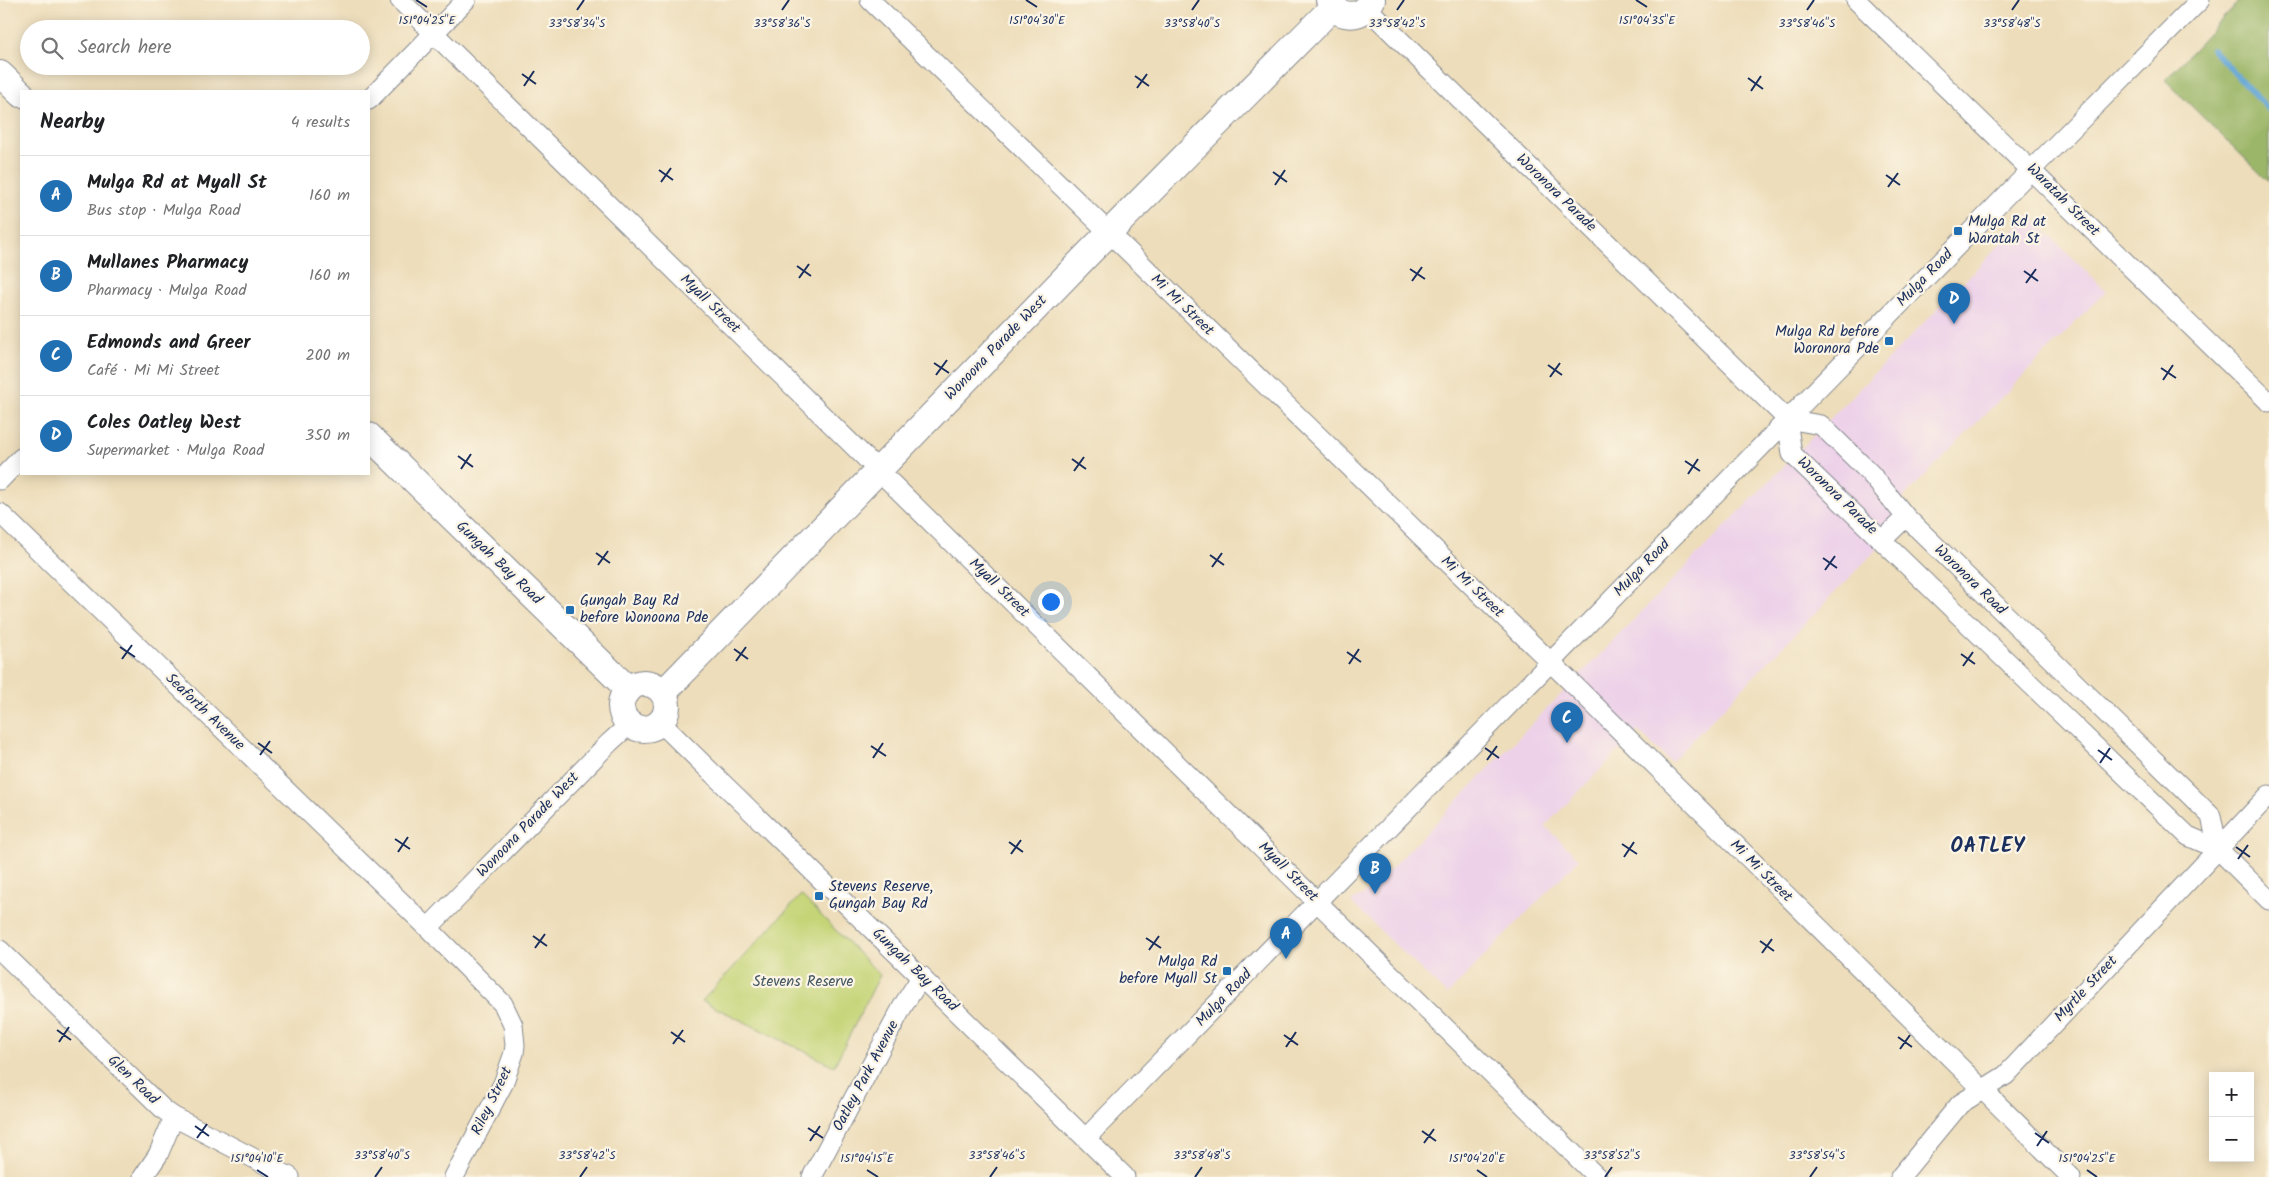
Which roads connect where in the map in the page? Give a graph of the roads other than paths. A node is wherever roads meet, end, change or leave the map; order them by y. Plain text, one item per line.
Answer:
1 (400, 0) edge
2 (466, 0) edge
3 (870, 0) edge
4 (1856, 0) edge
5 (2200, 0) edge
6 (1331, 3) edge
7 (1369, 4) edge
8 (434, 33) junction
9 (0, 74) edge
10 (20, 93) edge
11 (370, 99) edge
12 (2032, 169) junction
13 (1109, 233) junction
14 (2269, 402) edge
15 (1787, 419) junction
16 (370, 437) edge
17 (20, 459) edge
18 (879, 469) junction
19 (0, 480) edge
20 (0, 513) edge
21 (1906, 517) junction
22 (1882, 540) junction
23 (2034, 642) junction
24 (1551, 663) junction
25 (2011, 665) junction
26 (629, 690) junction
27 (663, 693) junction
28 (2112, 720) junction
29 (660, 722) junction
30 (630, 724) junction
31 (2090, 742) junction
32 (2269, 795) edge
33 (2218, 849) junction
34 (2269, 900) edge
35 (1318, 902) junction
36 (428, 928) junction
37 (0, 950) edge
38 (922, 976) junction
39 (496, 996) joint
40 (1982, 1090) junction
41 (174, 1117) junction
42 (1086, 1138) junction
43 (143, 1177) edge
44 (290, 1177) edge
45 (454, 1177) edge
46 (812, 1177) edge
47 (1125, 1177) edge
48 (1597, 1177) edge
49 (1900, 1177) edge
50 (2072, 1177) edge

1 - 8 street, Myall Street
2 - 8 street
3 - 13 street, Mi Mi Street
4 - 12 street, Waratah Street
5 - 12 street, Mulga Road
6 - 7 street
6 - 13 street, Wonoona Parade West
7 - 15 street, Woronora Parade
8 - 11 street
8 - 18 street, Myall Street
9 - 10 street
12 - 14 street, Waratah Street
12 - 15 street, Mulga Road
13 - 18 street, Wonoona Parade West
13 - 24 street, Mi Mi Street
15 - 21 street, Woronora Road
15 - 22 street, Woronora Parade
15 - 24 street, Mulga Road
16 - 26 street, Gungah Bay Road
17 - 19 street
18 - 27 street, Wonoona Parade West
18 - 35 street, Myall Street
20 - 36 street, Seaforth Avenue
21 - 22 street
21 - 23 street, Woronora Road
22 - 25 street, Woronora Parade
23 - 25 street
23 - 28 street, Woronora Road
24 - 35 street, Mulga Road
24 - 40 street, Mi Mi Street
25 - 31 street, Woronora Parade
26 - 27 street
26 - 30 street
27 - 29 street
28 - 31 street
28 - 33 street, Woronora Road
29 - 30 street
29 - 38 street, Gungah Bay Road
30 - 36 street, Wonoona Parade West
31 - 33 street, Woronora Parade
32 - 33 street, Myrtle Street
33 - 34 street, Woronora Parade
33 - 40 street, Myrtle Street
35 - 42 street, Mulga Road
35 - 48 street, Myall Street
36 - 39 street, Seaforth Avenue
37 - 41 street, Glen Road
38 - 42 street, Gungah Bay Road
38 - 46 street, Oatley Park Avenue
39 - 45 street, Riley Street
40 - 49 street, Myrtle Street
40 - 50 street, Mi Mi Street
41 - 43 street
41 - 44 street, Glen Road
42 - 47 street, Gungah Bay Road

